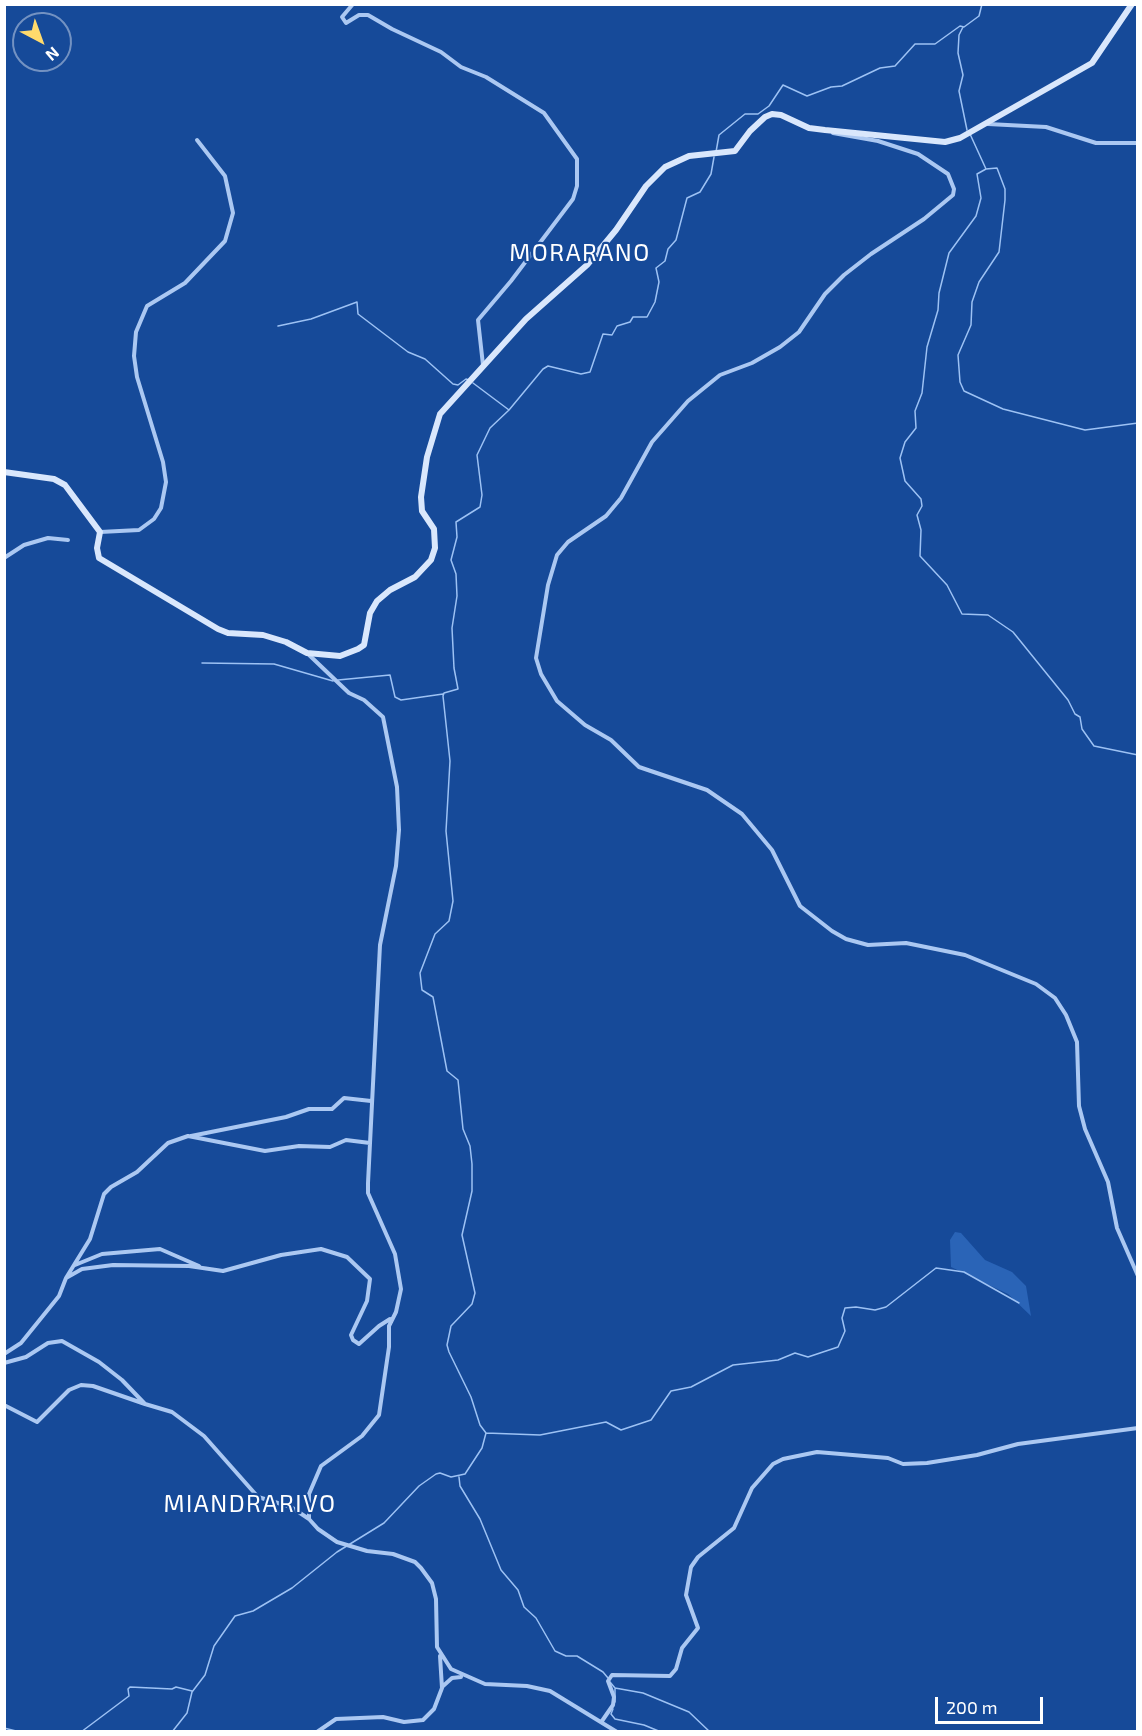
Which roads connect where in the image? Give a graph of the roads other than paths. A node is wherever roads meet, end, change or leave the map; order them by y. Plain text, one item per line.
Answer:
1 (353, 4) edge
2 (1132, 4) edge
3 (988, 124) junction
4 (825, 130) junction
5 (197, 140) dead end
6 (1137, 143) edge
7 (483, 366) junction
8 (4, 472) edge
9 (100, 532) junction
10 (68, 540) dead end
11 (4, 558) edge
12 (307, 653) junction
13 (371, 1101) junction
14 (188, 1136) junction
15 (370, 1143) junction
16 (72, 1266) junction
17 (205, 1269) junction
18 (1137, 1276) edge
19 (66, 1278) junction
20 (390, 1319) junction
21 (4, 1354) edge
22 (4, 1363) edge
23 (145, 1404) junction
24 (4, 1405) edge
25 (1137, 1428) edge
26 (309, 1519) junction
27 (440, 1656) junction
28 (465, 1677) junction
29 (442, 1688) junction
30 (602, 1721) junction
31 (317, 1731) edge
32 (617, 1731) edge

1 - 7 street
2 - 3 street
3 - 4 street
3 - 6 street
4 - 7 street
4 - 18 street
5 - 9 street
7 - 12 street
8 - 9 street
9 - 12 street
10 - 11 street
12 - 13 street
13 - 14 street
13 - 15 street
14 - 15 street
14 - 16 street
15 - 20 street
16 - 17 street
16 - 19 street
17 - 19 street
17 - 20 street
19 - 21 street
20 - 26 street
22 - 23 street
23 - 24 street
23 - 26 street
25 - 30 street
26 - 27 street
27 - 28 street
27 - 29 street
28 - 29 street
28 - 30 street
29 - 31 street
30 - 32 street

